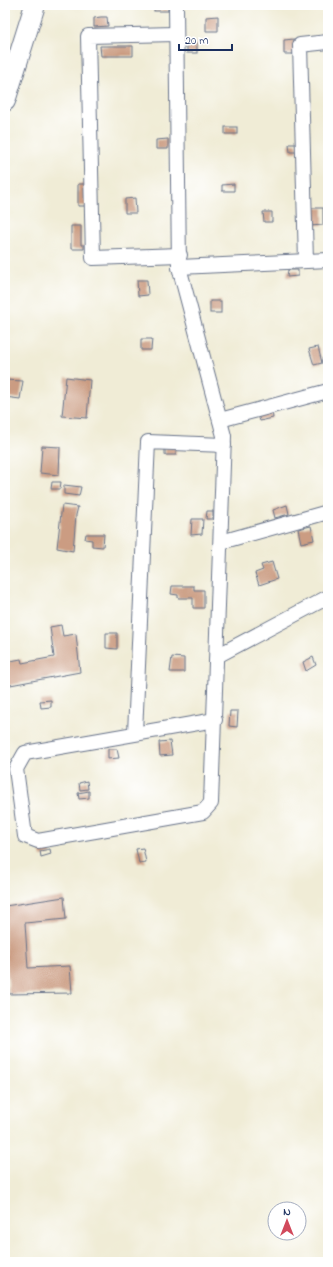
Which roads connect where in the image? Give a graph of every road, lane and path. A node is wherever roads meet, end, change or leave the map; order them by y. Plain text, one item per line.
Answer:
1 (35, 5) edge
2 (176, 5) edge
3 (176, 34) junction
4 (328, 42) edge
5 (5, 101) edge
6 (328, 260) edge
7 (180, 261) junction
8 (306, 261) junction
9 (328, 391) edge
10 (220, 420) junction
11 (224, 445) junction
12 (328, 512) edge
13 (221, 542) junction
14 (328, 597) edge
15 (217, 656) junction
16 (215, 720) junction
17 (135, 734) junction
18 (328, 1258) edge
19 (321, 1262) edge

1 - 5 street
2 - 3 street
3 - 7 street
3 - 7 street
4 - 8 street
6 - 8 street
7 - 8 street
7 - 10 street
9 - 10 street
10 - 11 street
11 - 13 street
11 - 17 street
12 - 13 street
13 - 15 street
14 - 15 street
15 - 16 street
16 - 17 street
16 - 17 street
18 - 19 path

